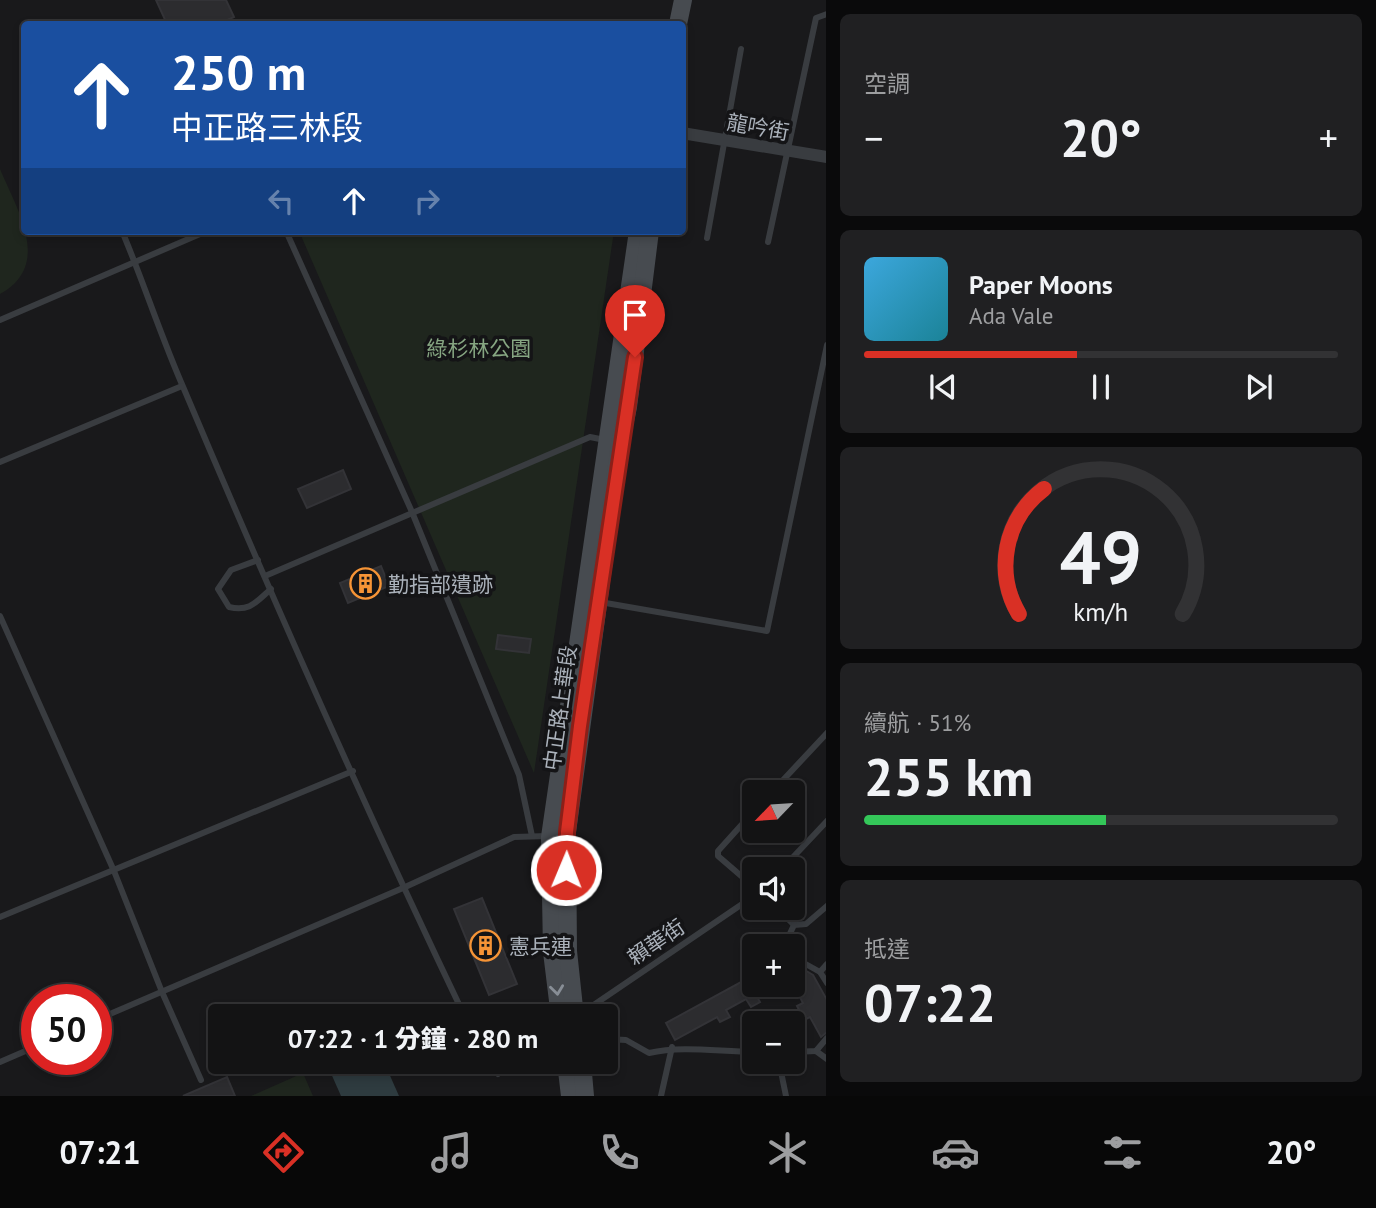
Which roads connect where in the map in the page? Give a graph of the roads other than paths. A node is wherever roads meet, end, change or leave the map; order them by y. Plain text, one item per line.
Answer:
1 (671, 0) edge
2 (683, 0) edge
3 (826, 14) edge
4 (668, 21) edge
5 (679, 21) edge
6 (741, 49) dead end
7 (686, 134) edge
8 (724, 141) junction
9 (789, 152) junction
10 (826, 157) edge
11 (124, 235) edge
12 (198, 235) edge
13 (288, 235) edge
14 (638, 235) edge
15 (649, 235) edge
16 (707, 238) dead end
17 (768, 242) dead end
18 (135, 262) junction
19 (0, 320) edge
20 (825, 359) edge
21 (182, 386) junction
22 (620, 410) junction
23 (614, 442) junction
24 (0, 462) edge
25 (412, 512) junction
26 (258, 560) junction
27 (265, 576) junction
28 (271, 589) junction
29 (598, 602) junction
30 (0, 616) edge
31 (826, 734) edge
32 (353, 771) junction
33 (783, 780) edge
34 (826, 822) edge
35 (742, 824) edge
36 (559, 834) junction
37 (532, 836) junction
38 (793, 857) edge
39 (114, 871) junction
40 (742, 877) edge
41 (404, 888) junction
42 (742, 904) edge
43 (826, 907) edge
44 (0, 917) edge
45 (789, 920) edge
46 (794, 925) junction
47 (790, 934) edge
48 (805, 964) edge
49 (826, 965) edge
50 (820, 972) junction
51 (826, 981) edge
52 (162, 992) junction
53 (459, 1004) edge
54 (558, 1004) edge
55 (574, 1004) edge
56 (595, 1004) edge
57 (112, 1013) edge
58 (826, 1039) edge
59 (618, 1040) edge
60 (672, 1047) junction
61 (805, 1051) edge
62 (816, 1051) junction
63 (742, 1052) edge
64 (21, 1053) edge
65 (826, 1058) edge
66 (0, 1062) edge
67 (567, 1074) edge
68 (583, 1074) edge
69 (781, 1074) edge
70 (201, 1080) dead end
71 (570, 1096) edge
72 (585, 1096) edge
73 (662, 1096) edge
74 (786, 1096) edge

1 - 4 main road
2 - 5 main road
3 - 9 lane
6 - 8 lane
7 - 8 street, 龍吟街
8 - 9 street, 龍吟街
8 - 16 lane
9 - 10 street, 龍吟街
9 - 17 lane
11 - 18 lane
12 - 18 lane
13 - 25 lane
14 - 22 main road
15 - 22 main road
18 - 19 lane
18 - 21 lane
20 - 29 lane
21 - 24 lane
21 - 26 lane
22 - 23 main road, 中正路上華段
23 - 25 lane
23 - 29 main road, 中正路上華段
23 - 36 main road, 中正路上華段
25 - 27 lane
25 - 37 lane
26 - 27 lane
26 - 28 lane
27 - 28 lane
28 - 32 lane
29 - 36 main road, 中正路上華段
30 - 39 lane
31 - 33 lane
32 - 39 lane
32 - 41 lane
34 - 38 lane
35 - 40 lane
36 - 37 lane
36 -> 54 main road, 中正路上華段
36 - 55 main road, 中正路上華段
37 - 41 lane
39 - 44 lane
39 - 52 lane
41 - 52 lane
41 - 53 lane
42 - 56 lane, 賴華街
43 - 46 lane
45 - 46 lane
46 - 47 lane
48 - 50 lane
49 - 50 lane
50 - 51 lane
52 - 57 lane
52 - 70 lane
58 - 62 lane
59 - 60 lane
60 - 63 lane
60 - 73 lane
61 - 62 lane
62 - 65 lane
64 - 66 lane
67 - 71 main road
68 - 72 main road
69 - 74 lane

